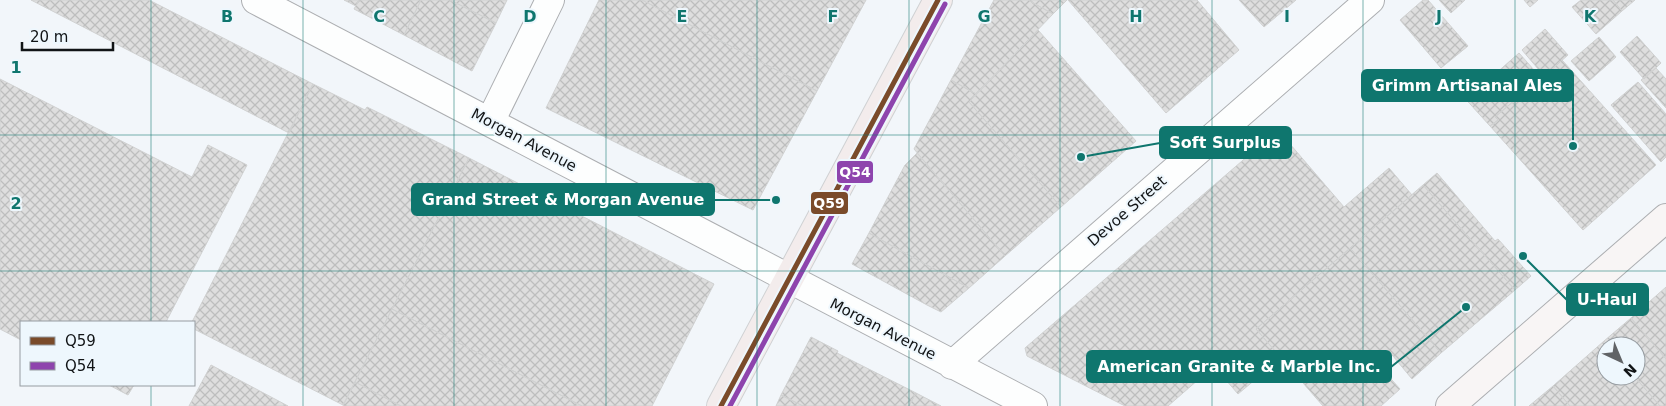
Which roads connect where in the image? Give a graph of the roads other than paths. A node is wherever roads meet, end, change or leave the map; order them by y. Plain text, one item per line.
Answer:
1 (256, 0) edge
2 (550, 0) edge
3 (938, 0) edge
4 (1370, 0) edge
5 (490, 122) junction
6 (1666, 218) edge
7 (788, 279) junction
8 (952, 364) junction
9 (721, 406) edge
10 (1033, 406) edge
11 (1450, 406) edge

1 - 5 street, Morgan Avenue
2 - 5 street
3 - 7 main road
4 - 8 street, Devoe Street
5 - 7 street, Morgan Avenue
6 - 11 main road
7 - 8 street, Morgan Avenue
7 - 9 main road
8 - 10 street, Morgan Avenue

